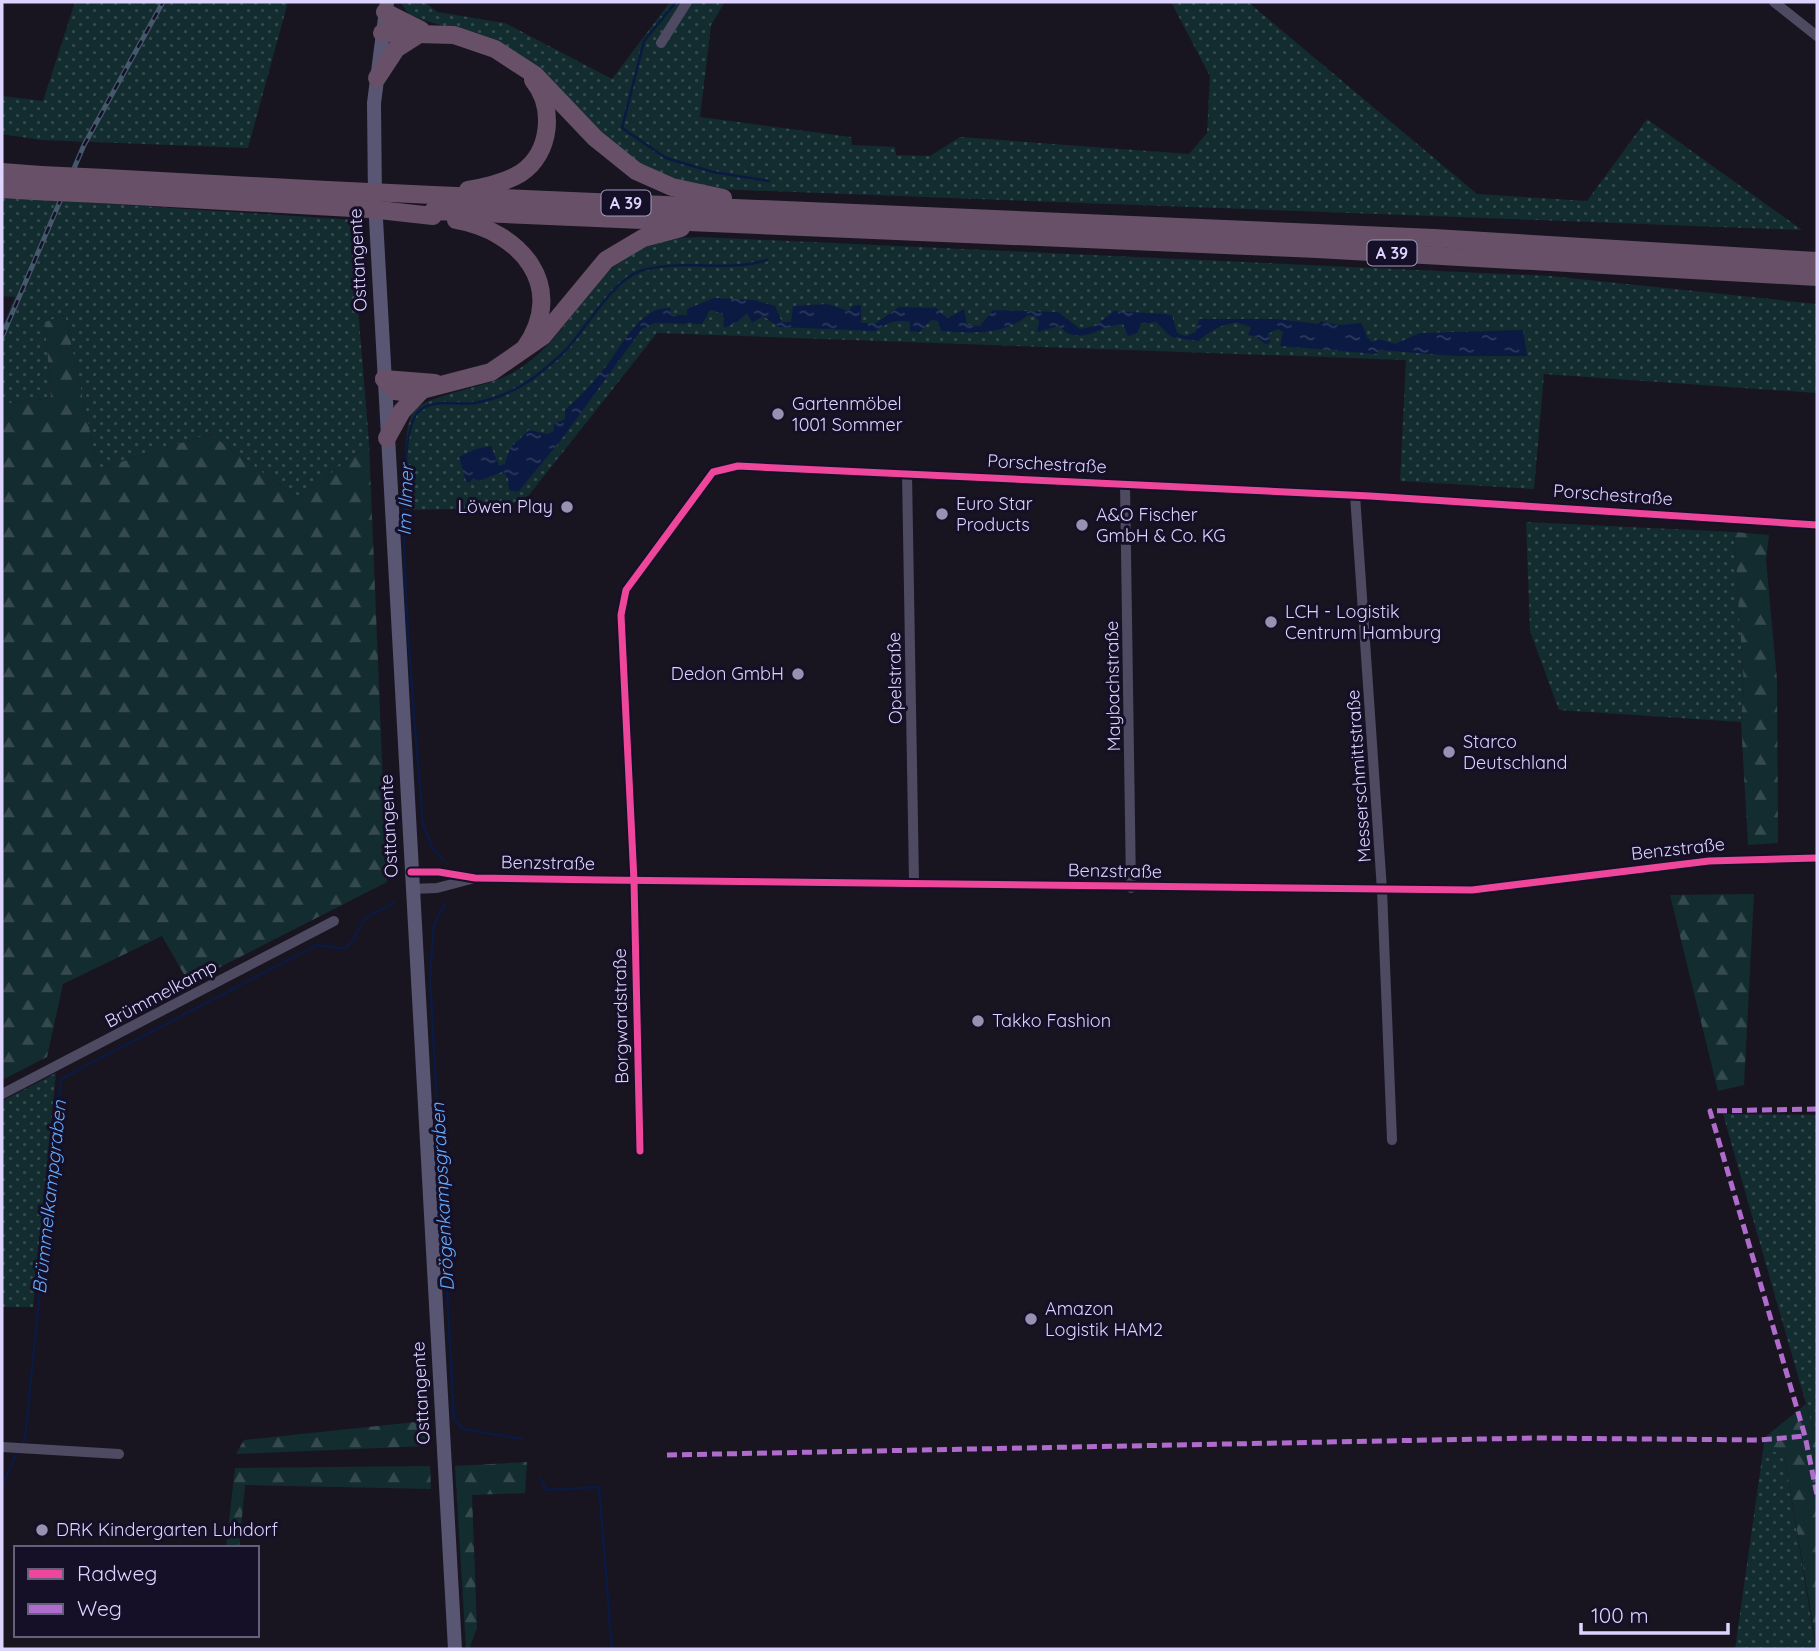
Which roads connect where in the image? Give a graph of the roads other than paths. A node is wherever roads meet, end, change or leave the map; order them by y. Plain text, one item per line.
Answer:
1 (687, 2) edge
2 (1774, 2) edge
3 (386, 7) edge
4 (424, 31) junction
5 (382, 33) junction
6 (1817, 36) edge
7 (661, 43) dead end
8 (513, 60) junction
9 (377, 78) junction
10 (2, 172) edge
11 (37, 183) junction
12 (2, 189) edge
13 (327, 198) junction
14 (433, 207) junction
15 (819, 211) junction
16 (716, 223) junction
17 (1817, 261) edge
18 (1817, 277) edge
19 (521, 354) junction
20 (384, 379) junction
21 (445, 385) junction
22 (420, 392) junction
23 (387, 438) junction
24 (907, 474) junction
25 (1125, 484) junction
26 (1355, 495) junction
27 (1817, 525) edge
28 (1817, 858) edge
29 (411, 872) junction
30 (475, 878) junction
31 (634, 881) junction
32 (914, 882) junction
33 (1131, 888) junction
34 (412, 889) junction
35 (1382, 890) junction
36 (334, 921) dead end
37 (2, 1094) edge
38 (1392, 1140) dead end
39 (640, 1151) dead end
40 (2, 1447) edge
41 (119, 1454) dead end
42 (456, 1649) edge

1 - 7 street
2 - 6 street
3 - 4 highway
3 - 5 street, Osttangente
4 - 5 highway
4 - 8 highway
4 - 9 highway
5 - 9 street, Osttangente
8 - 14 highway
8 - 15 highway
9 - 20 street, Osttangente
10 - 11 highway, A 39
11 - 12 highway, A 39
11 - 13 highway, A 39, bridge
13 - 14 highway, A 39, bridge
13 - 14 highway, A 39, bridge
14 - 15 highway, A 39
14 - 16 highway, A 39
14 - 19 highway
15 - 17 highway, A 39
16 - 18 highway, A 39
16 - 19 highway
19 - 21 highway
20 - 21 highway
20 - 22 highway
20 - 23 street, Osttangente
21 - 22 highway
22 - 23 highway
23 - 29 street, Osttangente
24 - 25 street, Porschestraße
24 - 31 street, Porschestraße
24 - 32 street, Opelstraße
25 - 26 street, Porschestraße
25 - 33 street, Maybachstraße
26 - 27 street, Porschestraße
26 - 35 street, Messerschmittstraße
28 - 35 street, Benzstraße
29 - 30 street, Benzstraße
29 - 34 street, Osttangente
30 - 31 street, Benzstraße
30 - 34 street, Benzstraße
31 - 32 street, Benzstraße
31 - 39 street, Borgwardstraße
32 - 33 street, Benzstraße
33 - 35 street, Benzstraße
34 - 42 street, Osttangente
35 - 38 street, Messerschmittstraße
36 - 37 street, Brümmelkamp
40 - 41 street

